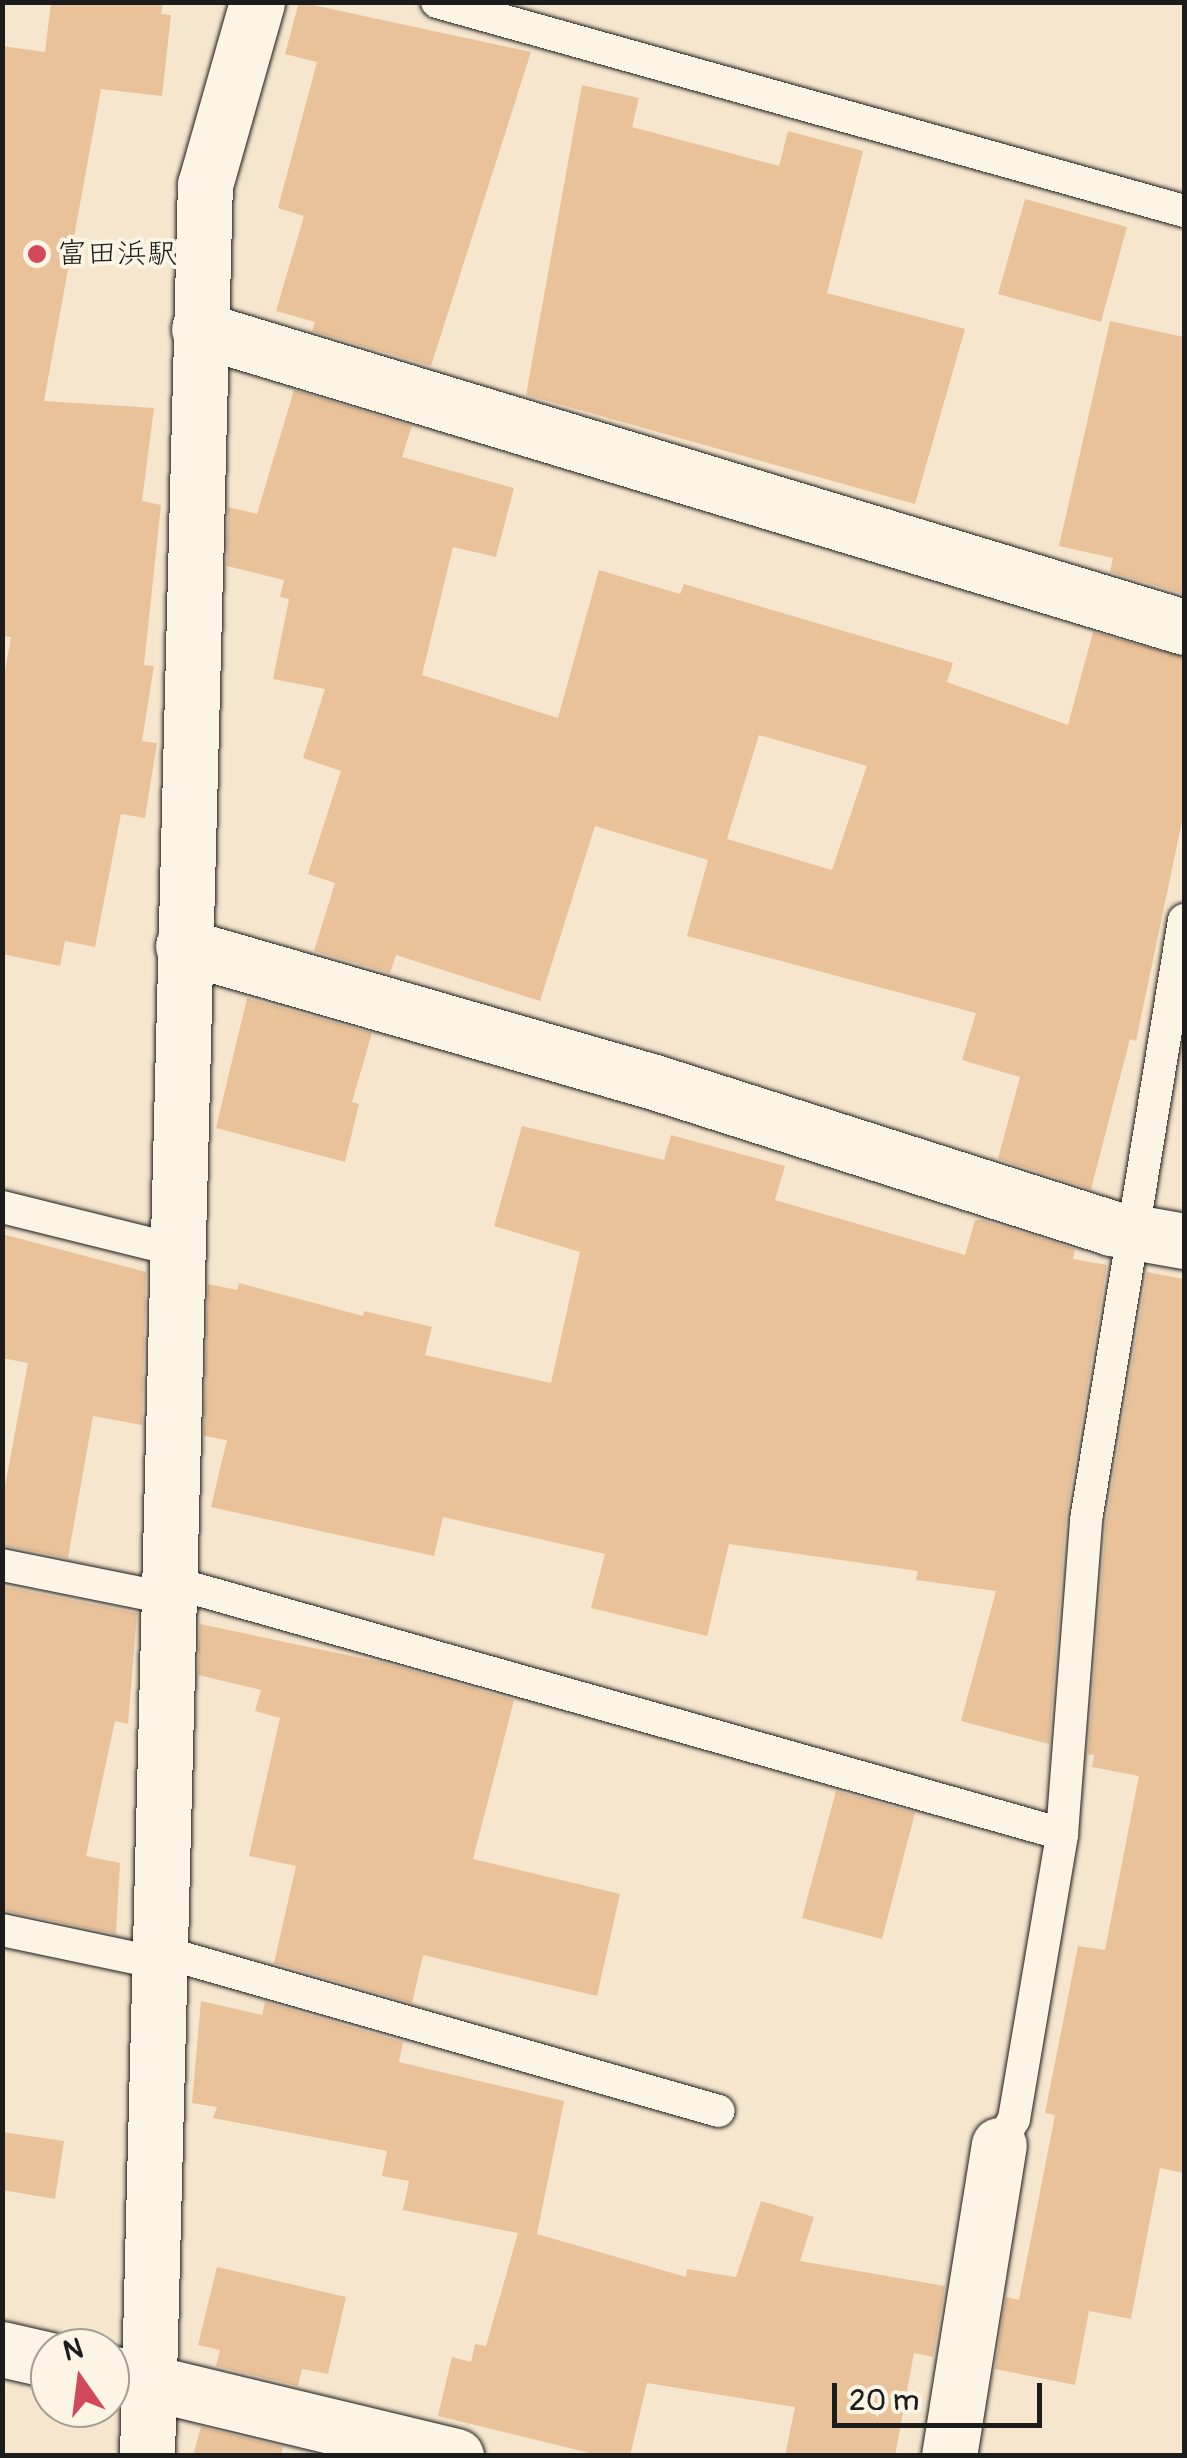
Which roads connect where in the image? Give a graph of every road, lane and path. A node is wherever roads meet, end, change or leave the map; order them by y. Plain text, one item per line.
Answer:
1 (256, 2) edge
2 (437, 2) edge
3 (1184, 210) edge
4 (199, 330) junction
5 (1184, 627) edge
6 (1184, 920) edge
7 (182, 946) junction
8 (2, 1207) edge
9 (1131, 1231) junction
10 (1184, 1241) edge
11 (176, 1250) junction
12 (2, 1565) edge
13 (167, 1590) junction
14 (1062, 1834) junction
15 (2, 1930) edge
16 (159, 1957) junction
17 (719, 2111) dead end
18 (999, 2145) joint
19 (2, 2349) edge
20 (30, 2355) edge
21 (130, 2364) edge
22 (130, 2378) edge
23 (130, 2382) edge
24 (147, 2456) edge
25 (456, 2456) edge
26 (949, 2456) edge

1 - 4 street
2 - 3 lane
4 - 5 street
4 - 7 street
6 - 9 lane
7 - 9 street
7 - 11 street
8 - 11 lane
9 - 10 street
9 - 14 lane
11 - 13 street
12 - 13 lane
13 - 14 lane
13 - 16 street
14 - 18 lane
15 - 16 lane
16 - 17 lane
16 - 21 street
18 - 26 street
19 - 20 street
22 - 25 street
23 - 24 street

